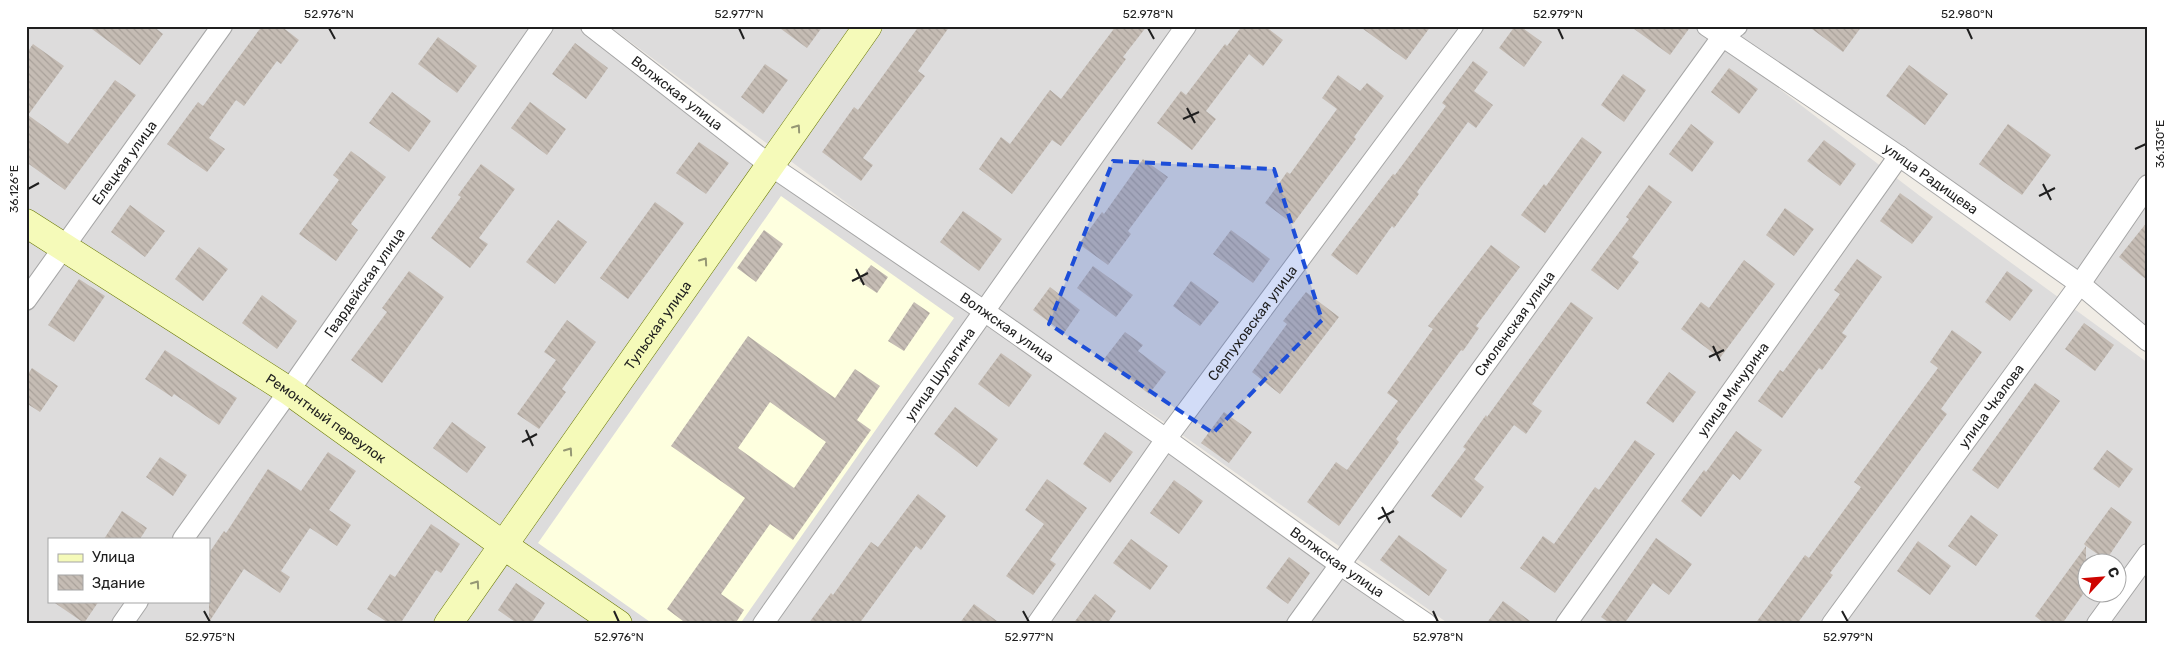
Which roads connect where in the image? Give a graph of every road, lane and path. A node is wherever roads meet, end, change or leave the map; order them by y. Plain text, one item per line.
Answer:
1 (222, 26) edge
2 (543, 26) edge
3 (591, 26) edge
4 (868, 26) edge
5 (1186, 26) edge
6 (1473, 26) edge
7 (1722, 30) edge
8 (1899, 156) junction
9 (771, 166) junction
10 (2148, 185) edge
11 (26, 223) edge
12 (64, 248) junction
13 (2080, 284) junction
14 (26, 300) edge
15 (984, 311) junction
16 (2148, 341) edge
17 (289, 391) junction
18 (1166, 438) junction
19 (184, 538) edge
20 (503, 545) junction
21 (2148, 554) edge
22 (1339, 564) junction
23 (137, 602) edge
24 (122, 624) edge
25 (448, 624) edge
26 (618, 624) edge
27 (763, 624) edge
28 (1037, 624) edge
29 (1297, 624) edge
30 (1427, 624) edge
31 (1566, 624) edge
32 (1832, 624) edge
33 (2097, 624) edge

1 - 12 street, Елецкая улица
2 - 17 street, Гвардейская улица
3 - 9 street, Волжская улица
9 -> 4 main road, Тульская улица
5 - 15 street, улица Шульгина
6 - 18 street, Серпуховская улица
7 - 8 street, улица Радищева
7 - 22 street, Смоленская улица
8 - 13 street, улица Радищева
8 - 31 street, улица Мичурина
9 - 15 street, Волжская улица
20 -> 9 main road, Тульская улица
10 - 13 street, улица Чкалова
11 - 12 main road, Ремонтный переулок
12 - 14 street, Елецкая улица
12 - 17 main road, Ремонтный переулок
13 - 16 street, улица Радищева
13 - 32 street, улица Чкалова
15 - 18 street, Волжская улица
15 - 27 street, улица Шульгина
17 - 19 street, Гвардейская улица
17 - 20 main road, Ремонтный переулок
18 - 22 street, Волжская улица
18 - 28 street, Серпуховская улица
25 -> 20 main road, Тульская улица
20 - 26 main road, Ремонтный переулок
21 - 33 street
22 - 29 street, Смоленская улица
22 - 30 street, Волжская улица
23 - 24 street

